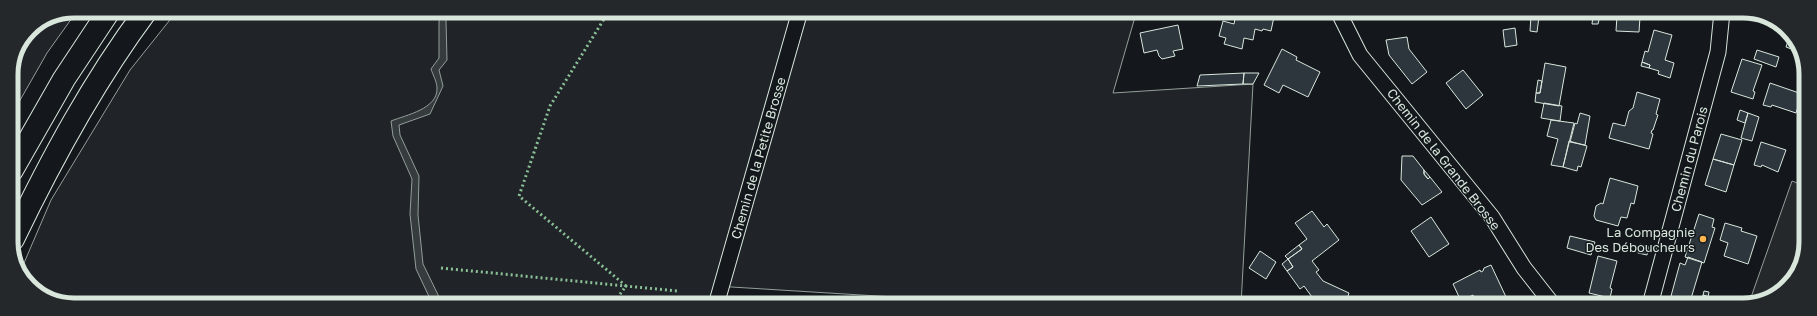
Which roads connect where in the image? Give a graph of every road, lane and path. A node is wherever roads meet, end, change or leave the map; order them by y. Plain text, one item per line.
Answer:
1 (104, 18) edge
2 (141, 18) edge
3 (798, 18) edge
4 (1342, 18) edge
5 (1721, 18) edge
6 (18, 159) edge
7 (18, 229) edge
8 (718, 298) edge
9 (1548, 298) edge
10 (1652, 298) edge

1 - 6 highway
2 - 7 highway
3 - 8 street, Chemin de la Petite Brosse
4 - 9 street, Chemin de la Grande Brosse
5 - 10 street, Chemin du Parois

